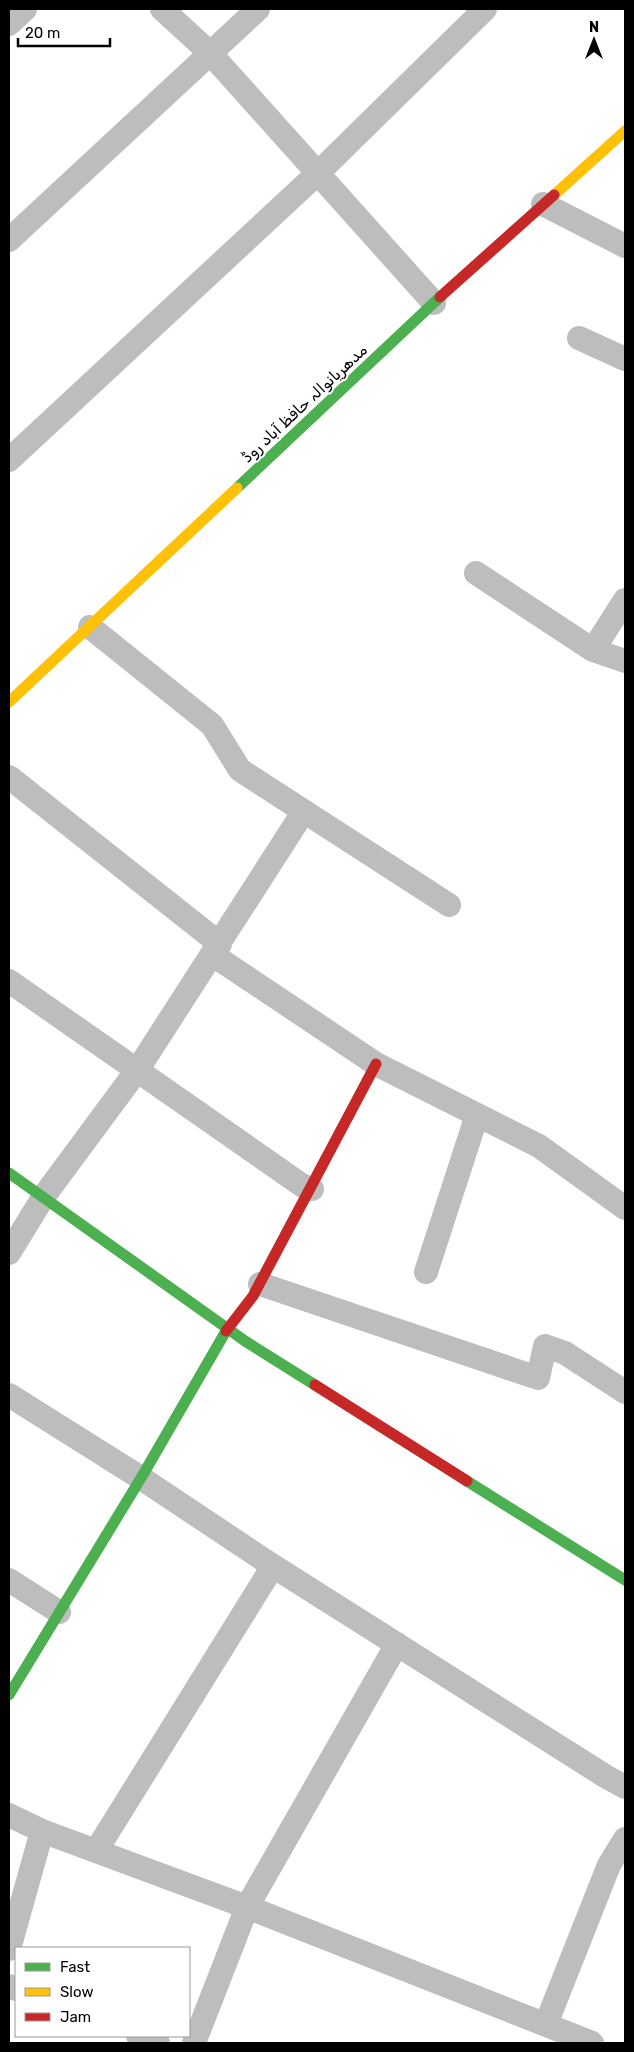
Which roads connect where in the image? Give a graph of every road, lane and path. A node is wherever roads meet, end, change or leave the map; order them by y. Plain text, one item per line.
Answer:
1 (25, 9) edge
2 (162, 9) edge
3 (258, 9) edge
4 (485, 9) edge
5 (9, 24) edge
6 (210, 53) junction
7 (625, 131) edge
8 (318, 173) junction
9 (543, 204) junction
10 (9, 240) edge
11 (625, 246) edge
12 (434, 303) junction
13 (579, 338) dead end
14 (625, 359) edge
15 (9, 460) edge
16 (476, 573) dead end
17 (625, 600) edge
18 (90, 626) junction
19 (593, 650) junction
20 (625, 661) edge
21 (9, 702) edge
22 (9, 777) edge
23 (304, 812) junction
24 (449, 905) dead end
25 (216, 949) junction
26 (9, 981) edge
27 (376, 1064) junction
28 (138, 1069) junction
29 (477, 1115) junction
30 (9, 1172) edge
31 (312, 1189) junction
32 (44, 1196) junction
33 (625, 1208) edge
34 (9, 1253) edge
35 (426, 1272) dead end
36 (260, 1284) junction
37 (228, 1328) junction
38 (625, 1392) edge
39 (9, 1395) edge
40 (141, 1478) junction
41 (273, 1566) junction
42 (9, 1580) edge
43 (625, 1580) edge
44 (59, 1612) junction
45 (397, 1644) junction
46 (9, 1695) edge
47 (625, 1787) edge
48 (9, 1814) edge
49 (42, 1831) junction
50 (625, 1839) edge
51 (96, 1851) junction
52 (247, 1907) junction
53 (9, 1949) edge
54 (546, 2024) junction
55 (141, 2037) edge
56 (158, 2043) edge
57 (194, 2043) edge
58 (592, 2043) edge

1 - 5 street
2 - 6 street
3 - 6 street
4 - 8 street
6 - 8 street
6 - 10 street
7 - 9 street, مدھریانوالہ حافظ آباد روڈ
8 - 12 street
8 - 15 street
9 - 11 street
9 - 12 street, مدھریانوالہ حافظ آباد روڈ
12 - 18 street, مدھریانوالہ حافظ آباد روڈ
13 - 14 street
16 - 19 street
17 - 19 street
18 - 21 street, مدھریانوالہ حافظ آباد روڈ
18 - 23 street
19 - 20 street
22 - 25 street
23 - 24 street
23 - 25 street
25 - 27 street
25 - 28 street
26 - 28 street
27 - 29 street
27 - 31 street
28 - 31 street
28 - 32 street
29 - 33 street
29 - 35 street
30 - 32 street
31 - 36 street
32 - 34 street
32 - 37 street
36 - 37 street
36 - 38 street
37 - 40 street
37 - 43 street
39 - 40 street
40 - 41 street
40 - 44 street
41 - 45 street
41 - 51 street
42 - 44 street
44 - 46 street
45 - 47 street
45 - 52 street
48 - 49 street
49 - 51 street
49 - 53 street
50 - 54 street
51 - 52 street
52 - 54 street
52 - 57 street
54 - 58 street
55 - 56 street

